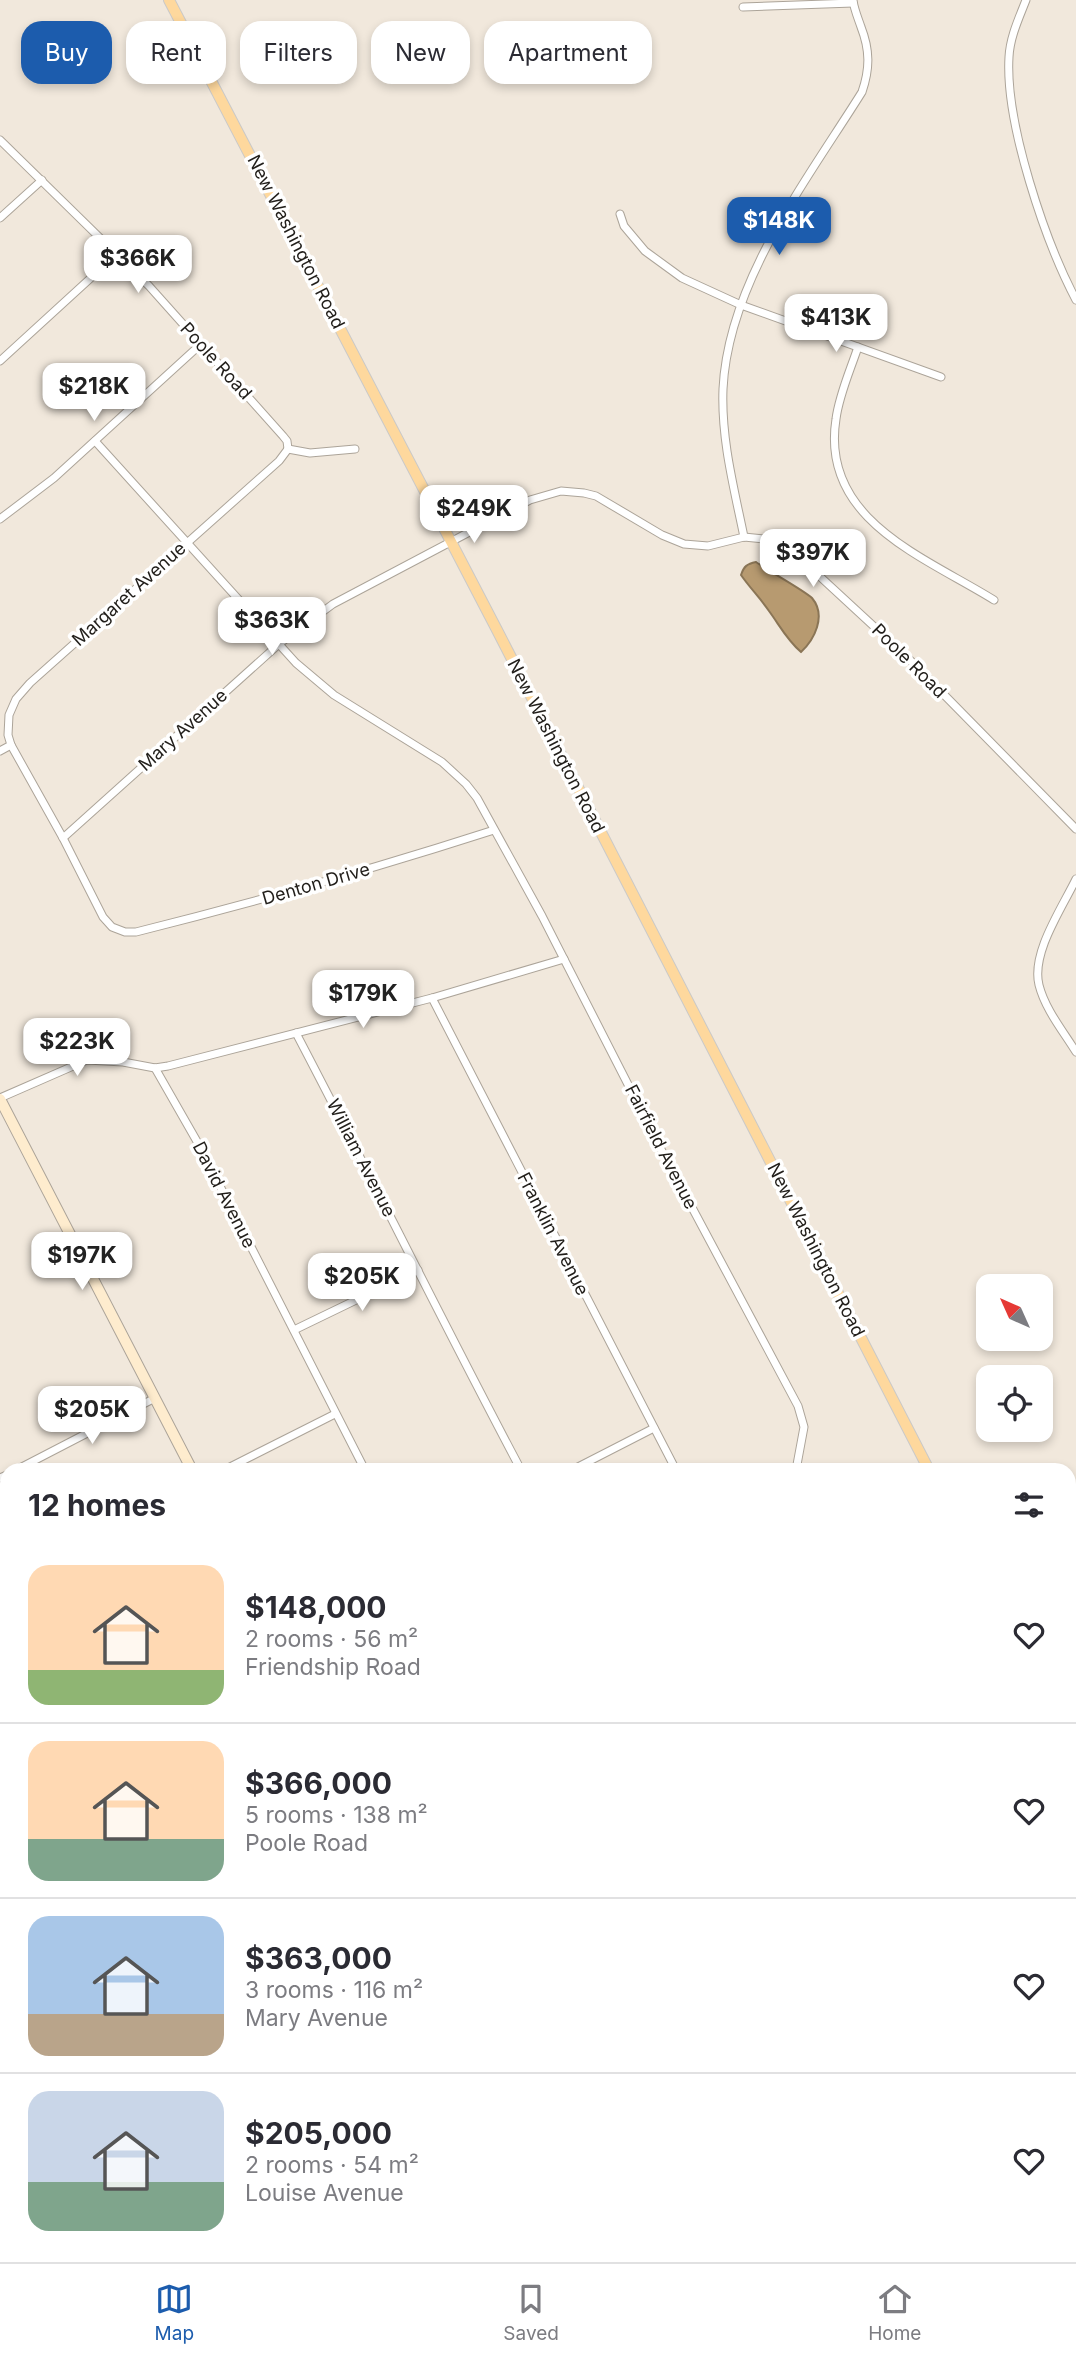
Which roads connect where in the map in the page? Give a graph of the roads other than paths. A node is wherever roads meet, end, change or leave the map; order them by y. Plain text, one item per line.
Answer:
1 (169, 0) edge
2 (175, 0) edge
3 (1026, 0) edge
4 (853, 2) edge
5 (743, 7) dead end
6 (181, 21) edge
7 (182, 21) edge
8 (214, 84) edge
9 (0, 140) edge
10 (41, 180) junction
11 (620, 214) dead end
12 (0, 218) edge
13 (117, 254) junction
14 (1076, 300) edge
15 (741, 305) junction
16 (201, 344) junction
17 (858, 347) junction
18 (0, 361) edge
19 (941, 377) dead end
20 (95, 440) junction
21 (288, 449) junction
22 (355, 449) dead end
23 (0, 519) edge
24 (744, 537) junction
25 (451, 541) junction
26 (187, 542) junction
27 (994, 600) dead end
28 (279, 644) junction
29 (11, 745) junction
30 (0, 751) edge
31 (1076, 829) edge
32 (494, 830) junction
33 (63, 838) junction
34 (1076, 879) edge
35 (564, 959) junction
36 (432, 998) junction
37 (296, 1033) junction
38 (1076, 1052) edge
39 (155, 1068) junction
40 (0, 1099) edge
41 (418, 1270) junction
42 (294, 1330) junction
43 (155, 1398) junction
44 (335, 1414) junction
45 (654, 1428) junction
46 (30, 1463) edge
47 (188, 1463) edge
48 (238, 1463) edge
49 (361, 1463) edge
50 (517, 1463) edge
51 (586, 1463) edge
52 (672, 1463) edge
53 (797, 1463) edge
54 (925, 1463) edge

1 - 6 main road, New Washington Road
2 - 7 main road, New Washington Road
3 - 14 street
4 - 5 street
4 - 15 street
8 - 25 main road, New Washington Road
9 - 10 street, Poole Road
10 - 12 street
10 - 13 street, Poole Road
11 - 15 street
13 - 16 street, Poole Road
13 - 18 street
15 - 17 street
15 - 24 street
16 - 20 street
16 - 21 street, Poole Road
17 - 19 street
17 - 27 street
20 - 23 street
20 - 26 street, Fairfield Avenue
21 - 22 street
21 - 26 street, Margaret Avenue
24 - 25 street, Poole Road
24 - 31 street, Poole Road
25 - 28 street, Mary Avenue
25 - 54 main road, New Washington Road
26 - 28 street, Fairfield Avenue
26 - 29 street, Margaret Avenue
28 - 32 street, Fairfield Avenue
28 - 33 street, Mary Avenue
29 - 30 street
29 - 33 street
32 - 33 street, Denton Drive
32 - 35 street, Fairfield Avenue
34 - 38 street
35 - 36 street
35 - 53 street, Fairfield Avenue
36 - 37 street
36 - 45 street, Franklin Avenue
37 - 39 street
37 - 41 street, William Avenue
39 - 40 street
39 - 42 street, David Avenue
40 - 43 main road
41 - 42 street
41 - 50 street, William Avenue
42 - 44 street, David Avenue
43 - 46 street
43 - 47 main road
44 - 48 street
44 - 49 street, David Avenue
45 - 51 street
45 - 52 street, Franklin Avenue

